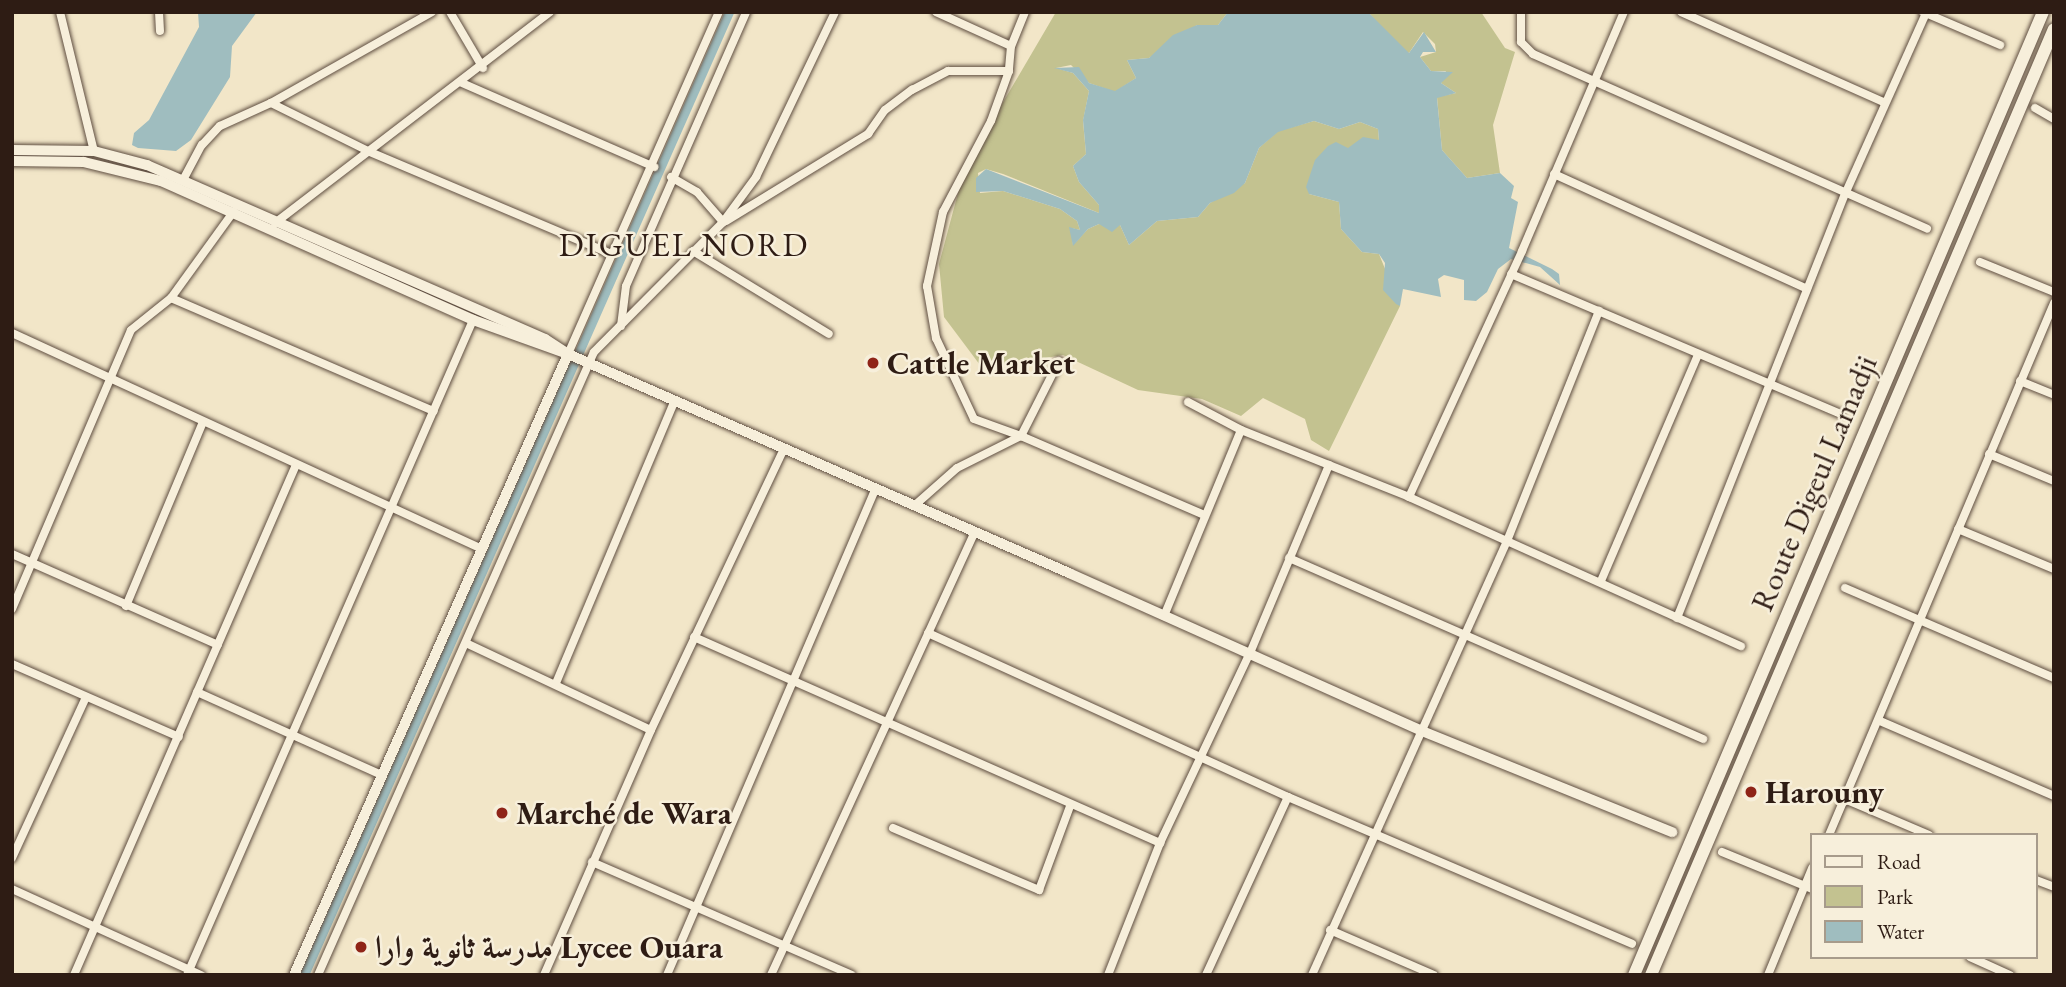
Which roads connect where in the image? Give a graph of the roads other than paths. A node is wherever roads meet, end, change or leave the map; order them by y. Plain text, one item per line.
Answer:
1 (60, 12) edge
2 (159, 12) edge
3 (432, 12) edge
4 (450, 12) edge
5 (550, 12) edge
6 (719, 12) edge
7 (746, 12) edge
8 (835, 12) edge
9 (936, 12) edge
10 (1025, 12) edge
11 (1521, 12) edge
12 (1624, 12) edge
13 (1681, 12) edge
14 (2043, 12) edge
15 (1924, 13) edge
16 (2054, 29) edge
17 (160, 31) dead end
18 (2000, 45) dead end
19 (1011, 46) junction
20 (483, 68) junction
21 (1009, 71) junction
22 (462, 83) junction
23 (1593, 84) junction
24 (271, 103) junction
25 (1885, 103) junction
26 (2035, 108) dead end
27 (2053, 117) edge
28 (12, 150) edge
29 (94, 151) junction
30 (370, 152) junction
31 (108, 160) junction
32 (12, 161) edge
33 (654, 167) junction
34 (1554, 174) junction
35 (163, 177) junction
36 (671, 177) junction
37 (183, 180) junction
38 (1846, 192) junction
39 (235, 208) junction
40 (723, 222) junction
41 (273, 225) junction
42 (1927, 229) dead end
43 (693, 251) junction
44 (611, 254) junction
45 (1980, 262) dead end
46 (1511, 274) junction
47 (1807, 289) junction
48 (2054, 292) edge
49 (171, 298) junction
50 (2054, 303) edge
51 (1599, 311) junction
52 (473, 320) junction
53 (621, 326) junction
54 (12, 333) edge
55 (829, 334) dead end
56 (1698, 355) junction
57 (578, 359) junction
58 (1059, 361) dead end
59 (107, 380) junction
60 (2020, 381) junction
61 (1769, 386) junction
62 (2054, 396) edge
63 (1188, 401) dead end
64 (674, 402) junction
65 (434, 411) junction
66 (1841, 414) dead end
67 (203, 422) junction
68 (1241, 430) junction
69 (1021, 436) junction
70 (783, 451) junction
71 (1989, 454) junction
72 (1329, 464) junction
73 (296, 465) junction
74 (2054, 481) edge
75 (875, 490) junction
76 (1409, 497) junction
77 (391, 506) junction
78 (914, 506) junction
79 (1204, 515) junction
80 (1958, 529) junction
81 (975, 532) junction
82 (1507, 541) junction
83 (482, 550) junction
84 (12, 554) edge
85 (1289, 558) junction
86 (34, 563) junction
87 (2054, 569) edge
88 (1601, 581) junction
89 (1844, 588) dead end
90 (126, 606) junction
91 (12, 609) edge
92 (1164, 616) junction
93 (1676, 618) junction
94 (1920, 621) junction
95 (929, 632) junction
96 (1466, 632) junction
97 (694, 637) junction
98 (466, 643) junction
99 (218, 645) junction
100 (1741, 646) dead end
101 (1250, 653) junction
102 (12, 664) edge
103 (2054, 678) edge
104 (556, 683) junction
105 (793, 683) junction
106 (197, 692) junction
107 (86, 697) junction
108 (1881, 721) junction
109 (886, 724) junction
110 (651, 730) junction
111 (1422, 731) junction
112 (292, 736) junction
113 (179, 737) junction
114 (1703, 739) dead end
115 (1199, 758) junction
116 (382, 775) junction
117 (2054, 796) edge
118 (1288, 797) junction
119 (1847, 800) junction
120 (1070, 806) junction
121 (893, 828) dead end
122 (1374, 832) junction
123 (1672, 832) dead end
124 (1830, 833) edge
125 (1924, 833) edge
126 (1160, 843) junction
127 (1722, 852) dead end
128 (12, 858) edge
129 (592, 862) junction
130 (1811, 870) edge
131 (1803, 885) junction
132 (12, 889) edge
133 (1811, 889) edge
134 (698, 907) junction
135 (95, 928) junction
136 (1330, 930) junction
137 (782, 943) junction
138 (1632, 944) dead end
139 (1974, 959) edge
140 (188, 972) edge
141 (2006, 974) edge
142 (74, 975) edge
143 (201, 975) edge
144 (294, 975) edge
145 (318, 975) edge
146 (544, 975) edge
147 (667, 975) edge
148 (771, 975) edge
149 (852, 975) edge
150 (1108, 975) edge
151 (1206, 975) edge
152 (1312, 975) edge
153 (1434, 975) edge
154 (1634, 975) edge
155 (1651, 975) edge
156 (1768, 975) edge

1 - 29 street
2 - 17 street
3 - 24 street
4 - 20 street
5 - 20 street
6 - 33 street
7 - 36 street
8 - 40 street
9 - 19 street
10 - 19 street
11 - 23 street
12 - 23 street
13 - 25 street
14 - 154 main road, Route Digeul Lamadji
15 - 18 street
15 - 25 street
16 - 155 main road
19 - 21 street
20 - 22 street
21 - 40 street
21 - 69 street
22 - 30 street
22 - 33 street
23 - 34 street
23 - 38 street
24 - 30 street
24 - 37 street
25 - 38 street
26 - 27 street
28 - 29 street
29 - 31 street
30 - 41 street
30 - 44 street
31 - 32 street
31 - 35 street
33 - 44 street
34 - 46 street
34 - 47 street
35 - 37 street
35 - 39 street
36 - 40 street
36 - 53 street
37 - 39 street
38 - 42 street
38 - 47 street
39 - 41 street
39 - 49 street
40 - 43 street
41 - 52 street
41 - 57 street
43 - 53 street
43 - 55 street
44 - 57 street
45 - 48 street
46 - 51 street
46 - 76 street
47 - 61 street
49 - 59 street
49 - 65 street
50 - 60 street
51 - 56 street
51 - 82 street
52 - 57 street
52 - 65 street
53 - 57 street
54 - 59 street
56 - 61 street
56 - 88 street
57 - 64 street
57 - 83 street
57 - 98 street
58 - 69 street
59 - 67 street
59 - 86 street
60 - 62 street
60 - 71 street
61 - 66 street
61 - 93 street
63 - 68 street
64 - 70 street
64 - 104 street
65 - 77 street
67 - 73 street
67 - 90 street
68 - 72 street
68 - 79 street
69 - 78 street
69 - 79 street
70 - 75 street
70 - 97 street
71 - 74 street
71 - 80 street
72 - 76 street
72 - 85 street
73 - 77 street
73 - 99 street
75 - 78 street
75 - 105 street
76 - 82 street
77 - 83 street
77 - 112 street
78 - 81 street
79 - 92 street
80 - 87 street
80 - 94 street
81 - 92 street
81 - 95 street
82 - 88 street
82 - 96 street
83 - 116 street
84 - 86 street
85 - 96 street
85 - 101 street
86 - 90 street
86 - 91 street
88 - 93 street
89 - 94 street
90 - 99 street
92 - 101 street
93 - 100 street
94 - 103 street
94 - 108 street
95 - 109 street
95 - 115 street
96 - 111 street
96 - 114 street
97 - 105 street
97 - 110 street
98 - 104 street
98 - 145 street
99 - 106 street
101 - 111 street
101 - 115 street
102 - 107 street
104 - 110 street
105 - 109 street
105 - 134 street
106 - 112 street
106 - 113 street
107 - 113 street
107 - 128 street
108 - 117 street
108 - 119 street
109 - 120 street
109 - 137 street
110 - 129 street
111 - 122 street
111 - 123 street
112 - 116 street
112 - 140 street
113 - 135 street
115 - 118 street
115 - 126 street
116 - 144 street
118 - 122 street
118 - 151 street
119 - 124 street
119 - 125 street
120 - 121 street
120 - 126 street
122 - 136 street
122 - 138 street
126 - 150 street
127 - 131 street
129 - 134 street
129 - 146 street
130 - 131 street
131 - 133 street
131 - 156 street
132 - 135 street
134 - 137 street
134 - 147 street
135 - 140 street
135 - 142 street
136 - 152 street
136 - 153 street
137 - 148 street
137 - 149 street
139 - 141 street
140 - 143 street

